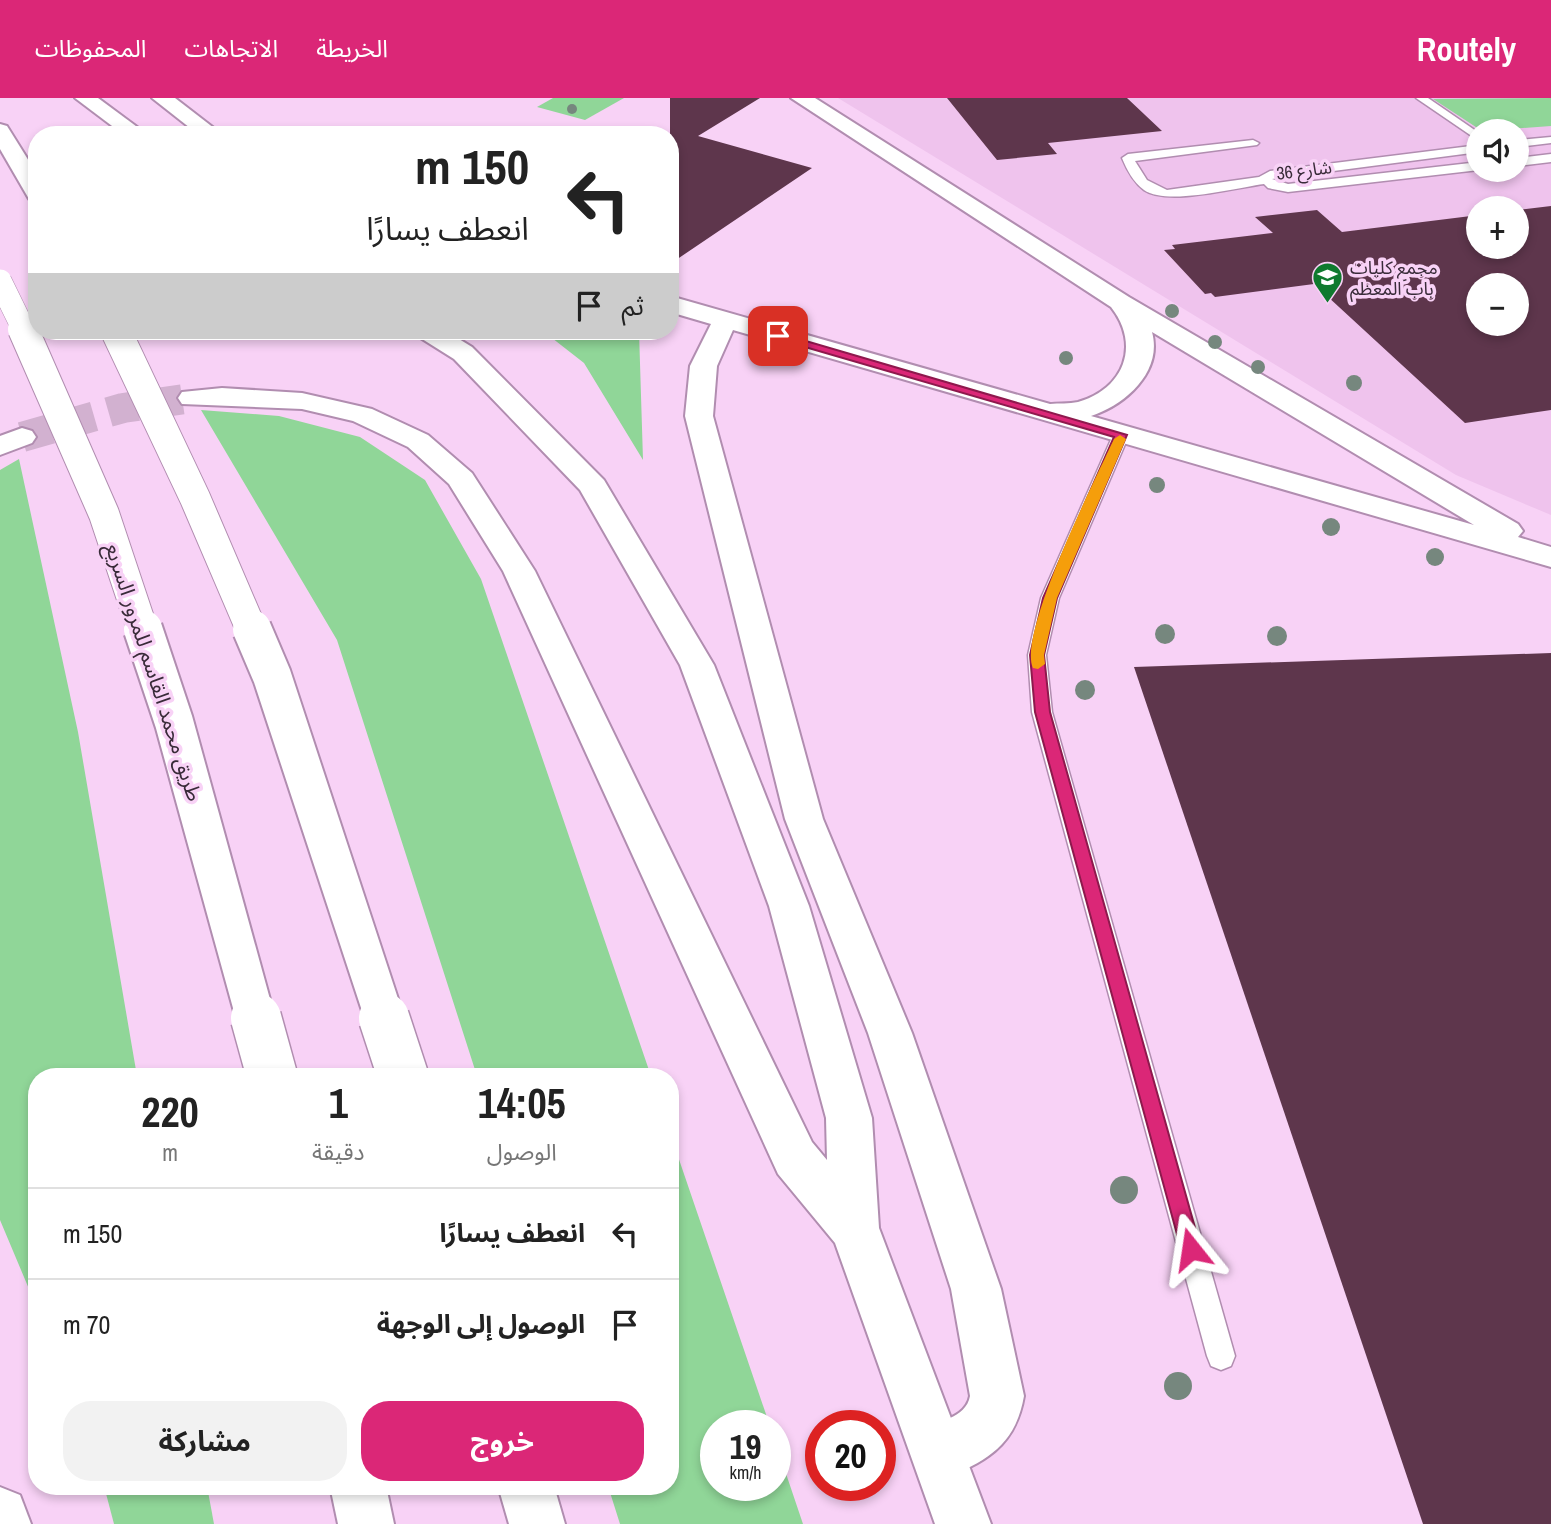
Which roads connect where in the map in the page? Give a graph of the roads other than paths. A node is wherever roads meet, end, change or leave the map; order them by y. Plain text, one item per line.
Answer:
1 (85, 98) edge
2 (162, 98) edge
3 (801, 98) edge
4 (1421, 98) edge
5 (125, 126) edge
6 (201, 126) edge
7 (1466, 129) edge
8 (0, 130) edge
9 (1551, 140) edge
10 (1253, 143) dead end
11 (1529, 143) edge
12 (1466, 150) edge
13 (1551, 158) edge
14 (1529, 161) edge
15 (1466, 168) edge
16 (28, 178) edge
17 (1266, 180) junction
18 (0, 281) edge
19 (1121, 302) junction
20 (679, 307) edge
21 (726, 321) junction
22 (28, 339) edge
23 (29, 340) edge
24 (120, 340) edge
25 (442, 340) edge
26 (192, 398) tunnel mouth
27 (1037, 411) junction
28 (1121, 435) junction
29 (1551, 557) edge
30 (270, 1068) edge
31 (400, 1068) edge
32 (854, 1228) junction
33 (1221, 1356) dead end
34 (939, 1453) junction
35 (360, 1495) edge
36 (529, 1495) edge
37 (0, 1515) edge
38 (3, 1524) edge
39 (366, 1524) edge
40 (537, 1524) edge
41 (963, 1524) edge

1 - 5 main road
2 - 6 main road
3 - 19 main road
4 - 7 lane
8 - 16 main road
9 - 11 lane
10 - 17 lane
12 - 17 lane, شارع 36
13 - 14 lane
15 - 17 lane, شارع 36
18 - 22 main road, طريق محمد القاسم للمرور السريع, bridge
19 - 27 main road
19 - 29 main road
20 - 21 main road
21 - 27 main road
21 - 34 main road
23 - 30 main road, طريق محمد القاسم للمرور السريع, bridge
24 - 31 main road, bridge
25 - 32 main road
26 - 32 main road
27 - 28 main road
28 - 29 main road
28 - 33 lane
32 - 34 main road
34 - 41 main road
35 - 39 main road
36 - 40 main road
37 - 38 main road

